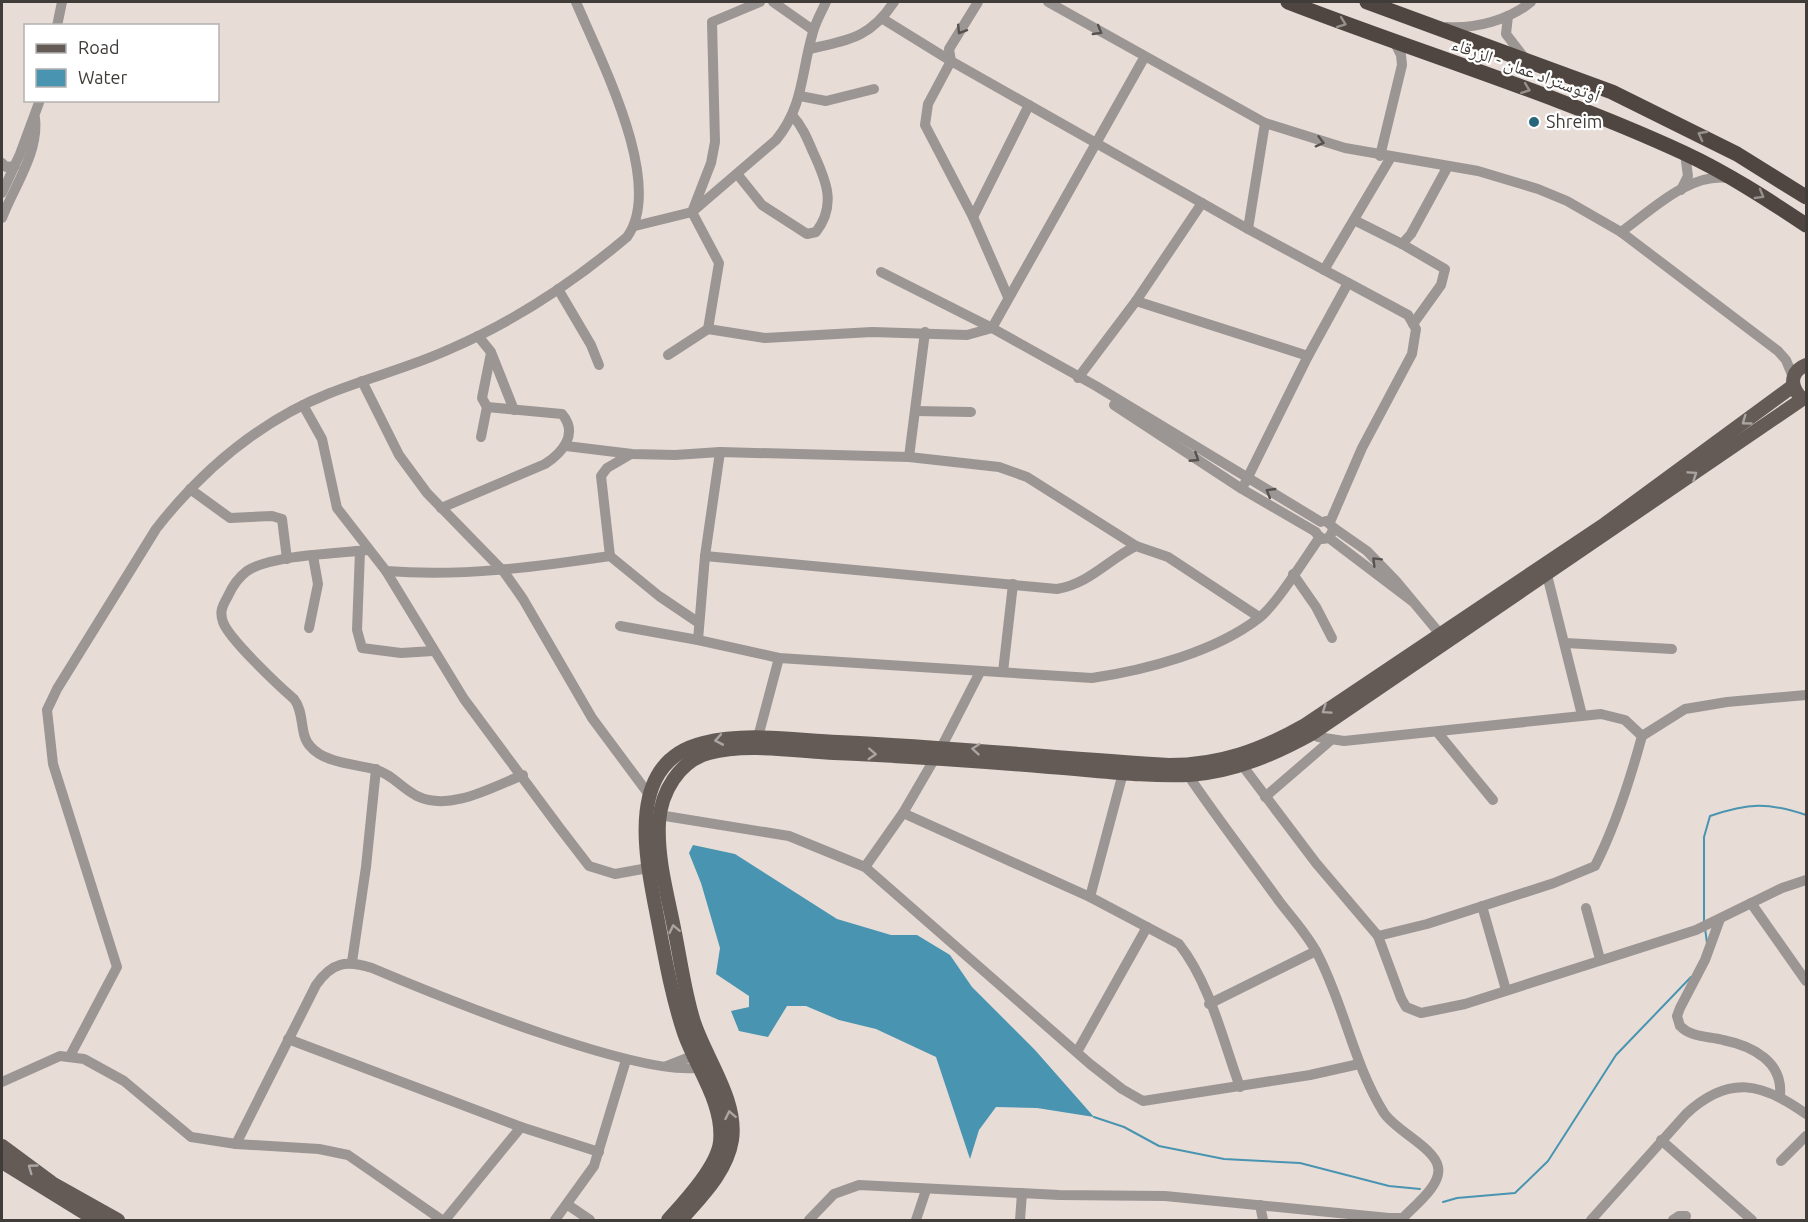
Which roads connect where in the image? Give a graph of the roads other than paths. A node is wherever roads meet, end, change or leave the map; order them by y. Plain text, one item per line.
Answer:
1 (62, 2) edge
2 (576, 2) edge
3 (760, 2) edge
4 (773, 2) edge
5 (826, 2) edge
6 (894, 2) edge
7 (978, 2) edge
8 (1048, 2) edge
9 (1288, 2) edge
10 (1367, 2) edge
11 (1530, 2) edge
12 (1508, 16) junction
13 (883, 19) junction
14 (57, 24) edge
15 (1440, 27) junction
16 (813, 30) junction
17 (1395, 43) junction
18 (809, 49) junction
19 (1416, 50) junction
20 (1144, 58) junction
21 (1525, 59) junction
22 (951, 61) junction
23 (1402, 65) junction
24 (874, 88) dead end
25 (800, 96) junction
26 (39, 102) edge
27 (1029, 105) junction
28 (792, 115) junction
29 (35, 118) junction
30 (1265, 123) junction
31 (1095, 141) junction
32 (1685, 154) junction
33 (1385, 157) junction
34 (2, 163) edge
35 (15, 166) junction
36 (1448, 166) junction
37 (738, 175) junction
38 (1732, 179) junction
39 (1681, 190) junction
40 (2, 193) edge
41 (1806, 197) edge
42 (1202, 203) junction
43 (692, 212) junction
44 (973, 217) junction
45 (2, 218) edge
46 (1353, 220) junction
47 (1806, 225) edge
48 (635, 226) junction
49 (1248, 229) junction
50 (1622, 232) junction
51 (1402, 244) junction
52 (1324, 270) junction
53 (881, 272) dead end
54 (1348, 283) junction
55 (558, 289) junction
56 (1008, 297) junction
57 (1136, 301) junction
58 (1413, 324) junction
59 (992, 328) junction
60 (708, 329) junction
61 (925, 332) junction
62 (478, 336) junction
63 (1778, 351) junction
64 (491, 352) junction
65 (668, 355) dead end
66 (1308, 356) junction
67 (599, 365) dead end
68 (1806, 365) edge
69 (1078, 378) junction
70 (362, 381) junction
71 (1793, 381) junction
72 (1805, 398) edge
73 (303, 405) junction
74 (487, 407) junction
75 (514, 410) junction
76 (915, 411) junction
77 (971, 412) dead end
78 (480, 437) dead end
79 (566, 446) junction
80 (720, 452) junction
81 (632, 454) junction
82 (909, 457) junction
83 (1247, 478) junction
84 (190, 489) junction
85 (1242, 489) junction
86 (441, 508) junction
87 (1325, 530) junction
88 (1136, 546) junction
89 (364, 550) junction
90 (313, 556) junction
91 (610, 556) junction
92 (705, 556) junction
93 (287, 559) junction
94 (386, 571) junction
95 (504, 572) junction
96 (1293, 574) junction
97 (1547, 575) junction
98 (1013, 584) junction
99 (1259, 617) junction
100 (699, 623) junction
101 (620, 626) dead end
102 (309, 628) dead end
103 (1443, 637) junction
104 (1332, 638) dead end
105 (698, 640) junction
106 (1566, 643) junction
107 (1672, 649) dead end
108 (433, 651) junction
109 (779, 658) junction
110 (980, 672) junction
111 (1003, 672) junction
112 (1806, 694) edge
113 (1582, 715) junction
114 (1309, 729) junction
115 (1438, 733) junction
116 (1642, 736) junction
117 (758, 737) junction
118 (1331, 740) junction
119 (786, 745) junction
120 (939, 752) junction
121 (1242, 765) junction
122 (376, 770) junction
123 (1124, 773) junction
124 (1188, 775) junction
125 (523, 776) junction
126 (657, 779) junction
127 (637, 781) junction
128 (650, 795) junction
129 (1264, 797) junction
130 (1493, 800) dead end
131 (903, 813) junction
132 (660, 815) junction
133 (865, 867) junction
134 (648, 868) junction
135 (1806, 880) edge
136 (1090, 897) junction
137 (1751, 903) junction
138 (1482, 906) junction
139 (1586, 908) dead end
140 (1720, 919) junction
141 (1147, 927) junction
142 (1378, 936) junction
143 (1316, 951) junction
144 (1600, 959) junction
145 (352, 962) junction
146 (1806, 981) edge
147 (1506, 990) junction
148 (1209, 1004) junction
149 (288, 1039) junction
150 (1077, 1052) junction
151 (70, 1056) junction
152 (702, 1059) junction
153 (627, 1060) junction
154 (1359, 1064) junction
155 (2, 1082) edge
156 (1240, 1087) junction
157 (1780, 1095) junction
158 (1806, 1114) edge
159 (521, 1127) junction
160 (1806, 1136) edge
161 (1661, 1140) junction
162 (236, 1144) junction
163 (2, 1146) edge
164 (599, 1152) junction
165 (1781, 1161) dead end
166 (2, 1162) edge
167 (926, 1190) junction
168 (1022, 1193) junction
169 (568, 1204) junction
170 (1260, 1205) junction
171 (1686, 1216) dead end
172 (90, 1219) edge
173 (1404, 1219) edge
174 (587, 1220) edge
175 (118, 1221) edge
176 (444, 1221) edge
177 (555, 1221) edge
178 (668, 1221) edge
179 (681, 1221) edge
180 (809, 1221) edge
181 (915, 1221) edge
182 (1020, 1221) edge
183 (1263, 1221) edge
184 (1591, 1221) edge
185 (1673, 1221) edge
186 (1752, 1221) edge

1 - 14 street
2 - 48 street
3 - 43 street
4 - 16 street
5 - 16 street
6 - 13 street
7 -> 22 street
8 -> 20 street
9 -> 17 highway, أوتوستراد عمان - الزرقاء
10 - 15 highway, أوتوستراد عمان - الزرقاء
11 - 12 street
12 - 15 street
12 - 21 street
13 - 18 street
13 - 22 street
15 - 21 highway, أوتوستراد عمان - الزرقاء
16 - 18 street
17 - 19 highway, أوتوستراد عمان - الزرقاء
17 - 23 street
18 - 25 street
19 - 23 street
19 -> 32 highway, أوتوستراد عمان - الزرقاء
20 - 30 street
20 - 31 street
41 -> 21 highway, أوتوستراد عمان - الزرقاء
22 - 27 street
22 - 44 street
23 - 33 street
24 - 25 street
25 - 28 street
26 - 29 street
27 - 31 street
27 - 44 street
28 - 37 street
28 - 37 street
29 - 35 street
29 - 45 street
30 -> 33 street
30 - 49 street
31 - 42 street
31 - 56 street
32 - 38 highway, أوتوستراد عمان - الزرقاء
32 - 39 street
33 - 36 street
33 - 46 street
34 - 35 street
35 - 40 street
36 - 50 street
36 - 51 street
37 - 43 street
38 - 39 street
38 -> 47 highway, أوتوستراد عمان - الزرقاء
39 - 50 street
42 - 49 street
42 - 57 street
43 - 48 street
43 - 60 street
44 - 56 street
46 - 51 street
46 - 52 street
48 - 55 street
49 - 52 street
50 - 63 street
51 - 58 street
52 - 54 street
53 - 59 street
54 - 58 street
54 - 66 street
55 - 62 street
55 - 67 street
56 - 59 street
57 - 66 street
57 - 69 street
58 - 87 street
59 - 61 street
59 - 69 street
60 - 61 street
60 - 65 street
61 - 76 street
62 - 64 street
62 - 70 street
63 - 68 street
63 - 71 street
64 - 74 street
64 - 75 street
66 - 83 street
68 - 71 main road
69 - 83 street
69 -> 85 street
70 - 73 street
70 - 86 street
71 - 72 main road
71 -> 103 main road
97 -> 72 main road
73 - 84 street
73 - 89 street
74 - 75 street
74 - 78 street
75 - 79 street
76 - 77 street
76 - 82 street
79 - 81 street
79 - 86 street
80 - 81 street
80 - 82 street
80 - 92 street
81 - 91 street
82 - 88 street
83 - 85 street
87 -> 83 street
84 - 93 street
84 - 151 street
85 - 87 street
86 - 95 street
87 - 96 street
87 - 103 street
88 - 98 street
88 - 99 street
89 - 90 street
89 - 94 street
89 - 108 street
90 - 93 street
90 - 102 street
91 - 95 street
91 - 100 street
92 - 98 street
92 - 100 street
93 - 122 street
94 - 95 street
94 - 108 street
95 - 127 street
96 - 99 street
96 - 104 street
97 - 103 main road
97 - 106 street
98 - 111 street
99 - 111 street
100 - 105 street
101 - 105 street
103 - 114 main road
105 - 109 street
106 - 107 street
106 - 113 street
108 - 125 street
109 - 110 street
109 - 117 street
110 - 111 street
110 - 120 street
112 - 116 street
113 - 115 street
113 - 116 street
114 - 118 street
114 -> 120 main road
114 - 121 main road
115 - 118 street
115 - 130 street
116 - 138 street
117 - 119 main road
117 -> 126 main road
118 - 129 street
119 - 120 main road
119 - 132 main road
120 - 123 main road
120 - 131 street
121 - 124 main road
121 - 129 street
122 - 125 street
122 - 145 street
123 - 124 main road
123 - 136 street
124 - 143 street
125 - 134 street
126 - 127 street
126 - 128 main road
127 - 128 street
128 - 134 main road
129 - 142 street
131 - 133 street
131 - 136 street
132 - 133 street
152 -> 132 main road
133 - 150 street
134 - 152 main road
135 - 137 street
136 - 141 street
137 - 140 street
137 - 146 street
138 - 142 street
138 - 147 street
139 - 144 street
140 - 144 street
140 - 157 street
141 - 148 street
141 - 150 street
142 - 147 street
143 - 148 street
143 - 154 street
144 - 147 street
145 - 149 street
145 - 153 street
148 - 156 street
149 - 159 street
149 - 162 street
150 - 156 street
151 - 155 street
151 - 162 street
152 - 153 street
152 - 178 main road
179 -> 152 main road
153 - 164 street
154 - 156 street
154 - 173 street
157 - 158 street
157 - 161 street
159 - 164 street
159 - 176 street
160 - 165 street
161 - 184 street
161 - 186 street
162 - 176 street
175 -> 163 main road
164 - 169 street
166 - 172 main road
167 - 168 street
167 - 180 street
167 - 181 street
168 - 170 street
168 - 182 street
169 - 174 street
169 - 177 street
170 - 173 street
170 - 183 street
171 - 185 street

